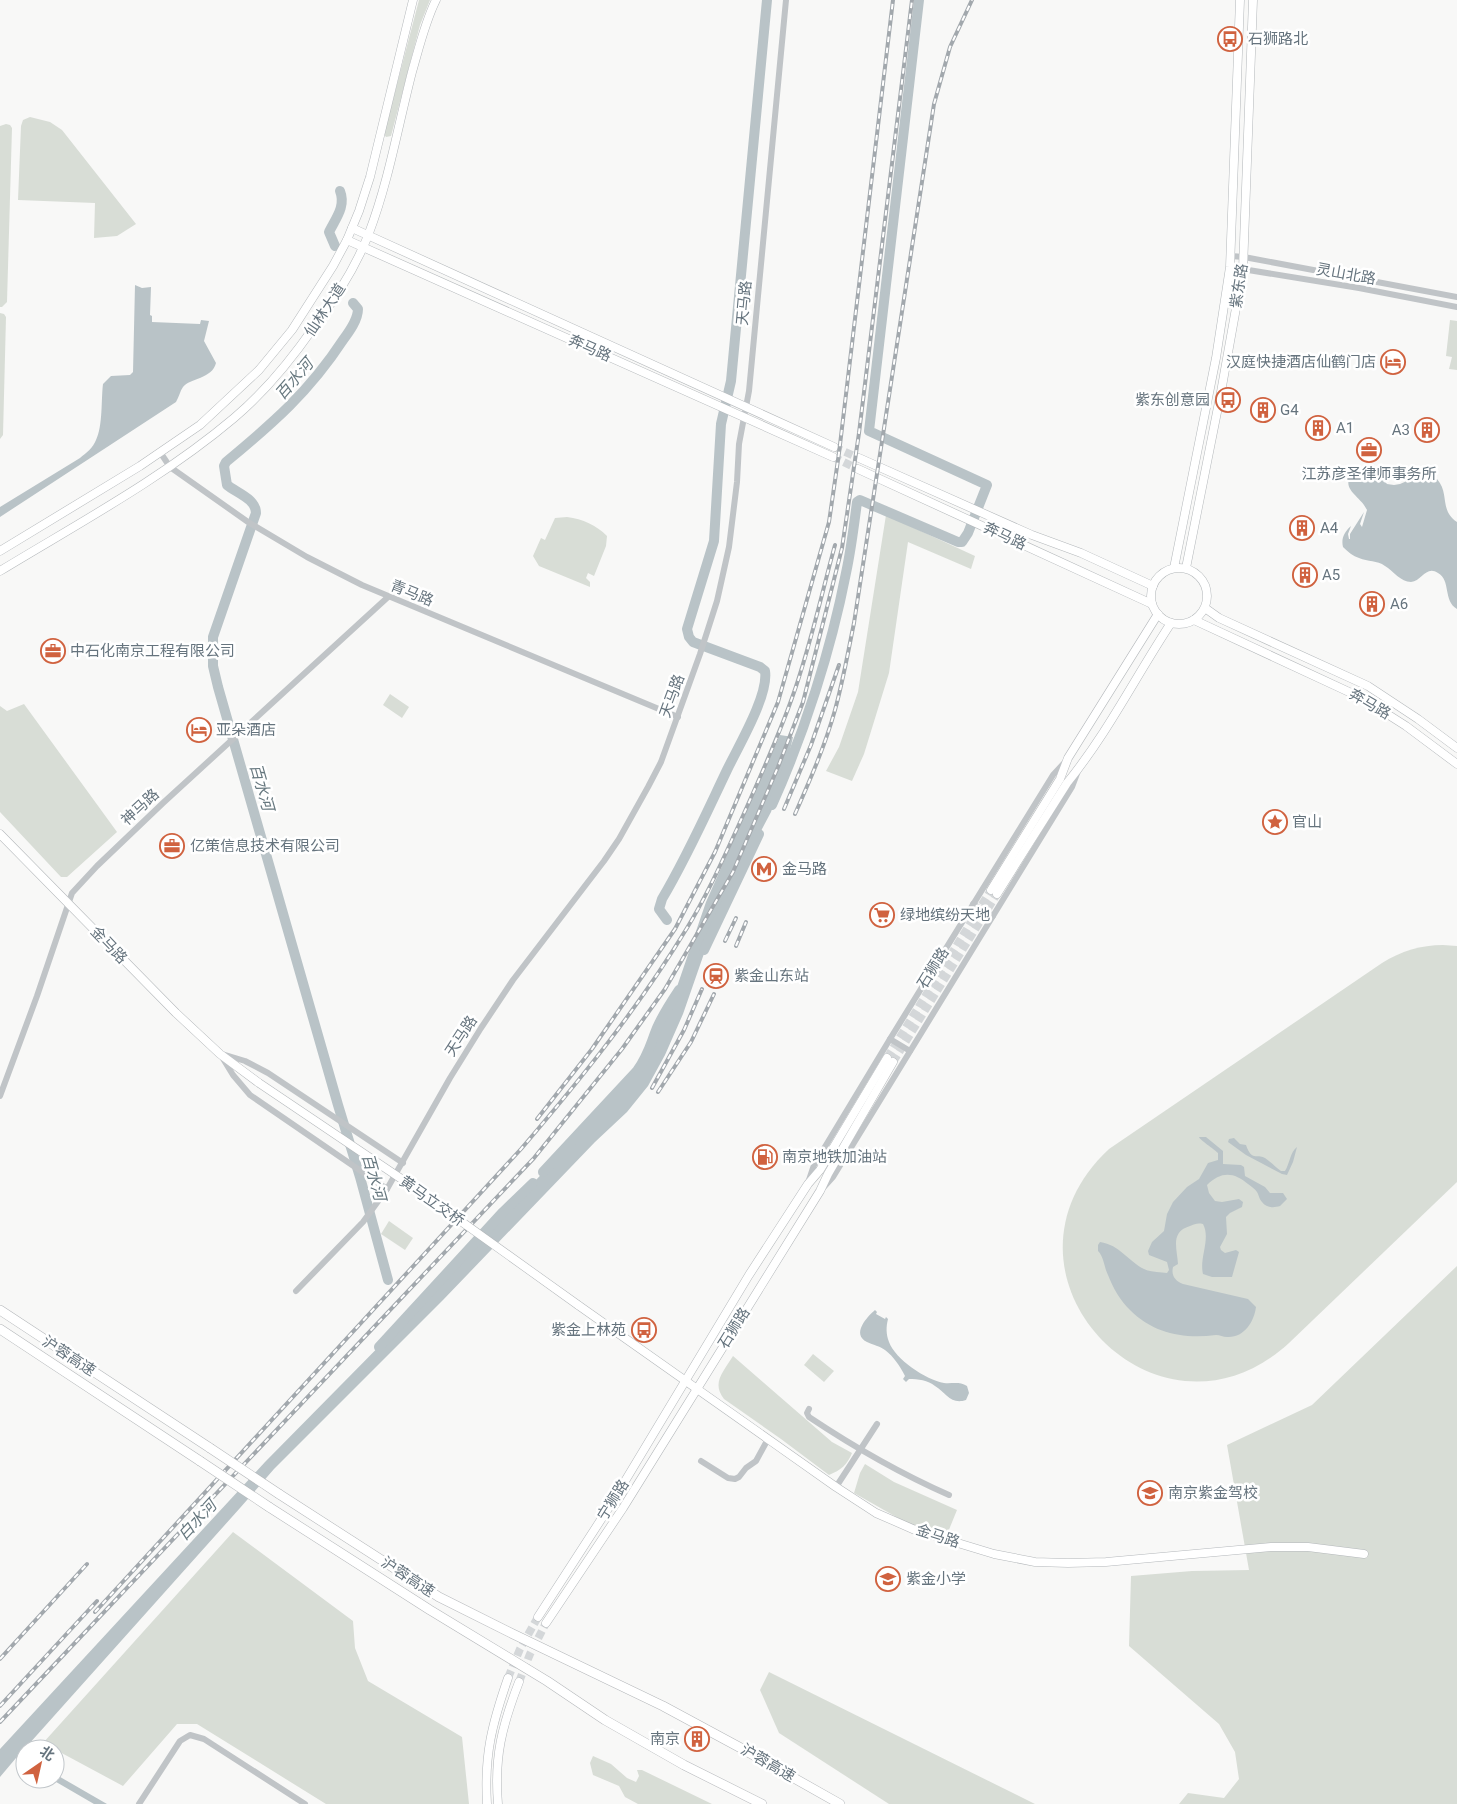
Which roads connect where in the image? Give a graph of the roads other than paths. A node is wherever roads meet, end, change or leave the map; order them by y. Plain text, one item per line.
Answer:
1 (413, 0) edge
2 (436, 0) edge
3 (786, 0) edge
4 (1240, 0) edge
5 (1253, 0) edge
6 (352, 228) junction
7 (369, 234) junction
8 (347, 240) junction
9 (363, 247) junction
10 (1231, 256) junction
11 (1244, 256) junction
12 (1230, 267) junction
13 (1243, 269) junction
14 (1457, 297) edge
15 (1457, 307) edge
16 (746, 406) junction
17 (744, 417) junction
18 (203, 422) junction
19 (212, 436) junction
20 (834, 447) tunnel mouth
21 (160, 452) junction
22 (833, 457) tunnel mouth
23 (859, 458) tunnel mouth
24 (170, 466) junction
25 (858, 469) tunnel mouth
26 (0, 551) edge
27 (1174, 568) junction
28 (1186, 568) junction
29 (0, 571) edge
30 (1153, 586) junction
31 (388, 597) junction
32 (1152, 604) junction
33 (1205, 608) junction
34 (1158, 614) junction
35 (1194, 620) junction
36 (1171, 623) junction
37 (678, 717) junction
38 (1457, 748) edge
39 (1068, 758) junction
40 (1457, 764) edge
41 (1079, 769) junction
42 (0, 834) edge
43 (68, 902) junction
44 (973, 904) junction
45 (993, 916) junction
46 (890, 1039) junction
47 (910, 1051) junction
48 (220, 1054) junction
49 (259, 1083) joint
50 (0, 1096) edge
51 (403, 1162) junction
52 (808, 1184) junction
53 (387, 1189) junction
54 (820, 1191) junction
55 (296, 1291) dead end
56 (578, 1305) joint
57 (0, 1310) edge
58 (0, 1328) edge
59 (686, 1381) junction
60 (696, 1389) junction
61 (809, 1409) dead end
62 (876, 1424) dead end
63 (768, 1439) junction
64 (860, 1451) junction
65 (701, 1461) dead end
66 (836, 1487) junction
67 (949, 1495) dead end
68 (1364, 1554) dead end
69 (538, 1617) tunnel mouth
70 (546, 1623) tunnel mouth
71 (508, 1678) tunnel mouth
72 (519, 1682) tunnel mouth
73 (139, 1804) edge
74 (305, 1804) edge
75 (486, 1804) edge
76 (498, 1804) edge
77 (762, 1804) edge
78 (840, 1804) edge

1 - 6 main road, 仙林大道
2 - 7 main road, 仙林大道
3 - 16 street, 天马路
4 - 10 main road, 紫东路
5 - 11 main road, 紫东路
6 - 7 main road, 奔马路
6 - 8 main road, 仙林大道
7 - 9 main road, 仙林大道
7 - 16 main road, 奔马路
8 - 9 main road, 奔马路
8 - 18 main road, 仙林大道
9 - 17 main road, 奔马路
9 - 19 main road, 仙林大道
10 - 11 street, 灵山北路
10 - 12 main road, 紫东路
11 - 13 main road, 紫东路
11 - 14 street, 灵山北路
12 - 13 street, 灵山北路
12 - 27 main road, 紫东路
13 - 15 street, 灵山北路
13 - 28 main road, 紫东路
16 - 17 street, 天马路
16 - 20 main road, 奔马路
17 - 22 main road, 奔马路
17 - 37 street, 天马路
18 - 19 main road
18 - 21 main road, 仙林大道
19 - 24 main road, 仙林大道
21 - 24 street, 青马路
21 - 26 main road, 仙林大道
23 - 30 main road, 奔马路
24 - 29 main road, 仙林大道
24 - 31 street, 青马路
25 - 32 main road, 奔马路
27 - 28 main road
27 - 30 main road
28 - 33 main road
30 - 32 main road
31 - 37 street, 青马路
31 - 43 street, 神马路
32 - 34 main road
33 - 35 main road
33 - 38 main road, 奔马路
34 - 36 main road
34 - 39 main road, 石狮路
35 - 36 main road
35 - 40 main road, 奔马路
36 - 41 main road, 石狮路
37 - 51 street, 天马路
39 - 41 main road, 石狮路
39 - 44 street, 石狮路
41 - 45 street, 石狮路
42 - 43 main road, 金马路
43 - 48 main road, 金马路
43 - 50 street, 神马路
44 - 45 street
44 - 46 street, 石狮路
45 - 47 street, 石狮路
46 - 47 street
46 - 52 street, 石狮路
47 - 54 street, 石狮路
48 - 49 main road, 金马路
48 - 51 street, 金马路
48 - 53 street, 金马路
49 - 56 main road, 黄马立交桥, bridge
51 - 53 street, 天马路
52 - 54 main road, 石狮路
52 - 59 main road, 石狮路
53 - 55 street, 天马路
54 - 60 main road, 石狮路
56 - 59 main road, 金马路
57 - 78 highway, 沪蓉高速, bridge
58 - 77 highway, 沪蓉高速, bridge
59 - 60 main road, 金马路
59 - 69 main road, 宁狮路
60 - 63 main road, 金马路
60 - 70 main road, 宁狮路
61 - 64 street
62 - 64 street
63 - 65 street
63 - 66 main road, 金马路
64 - 66 street
64 - 67 street
66 - 68 main road, 金马路
71 - 75 main road
72 - 76 main road
73 - 74 street

